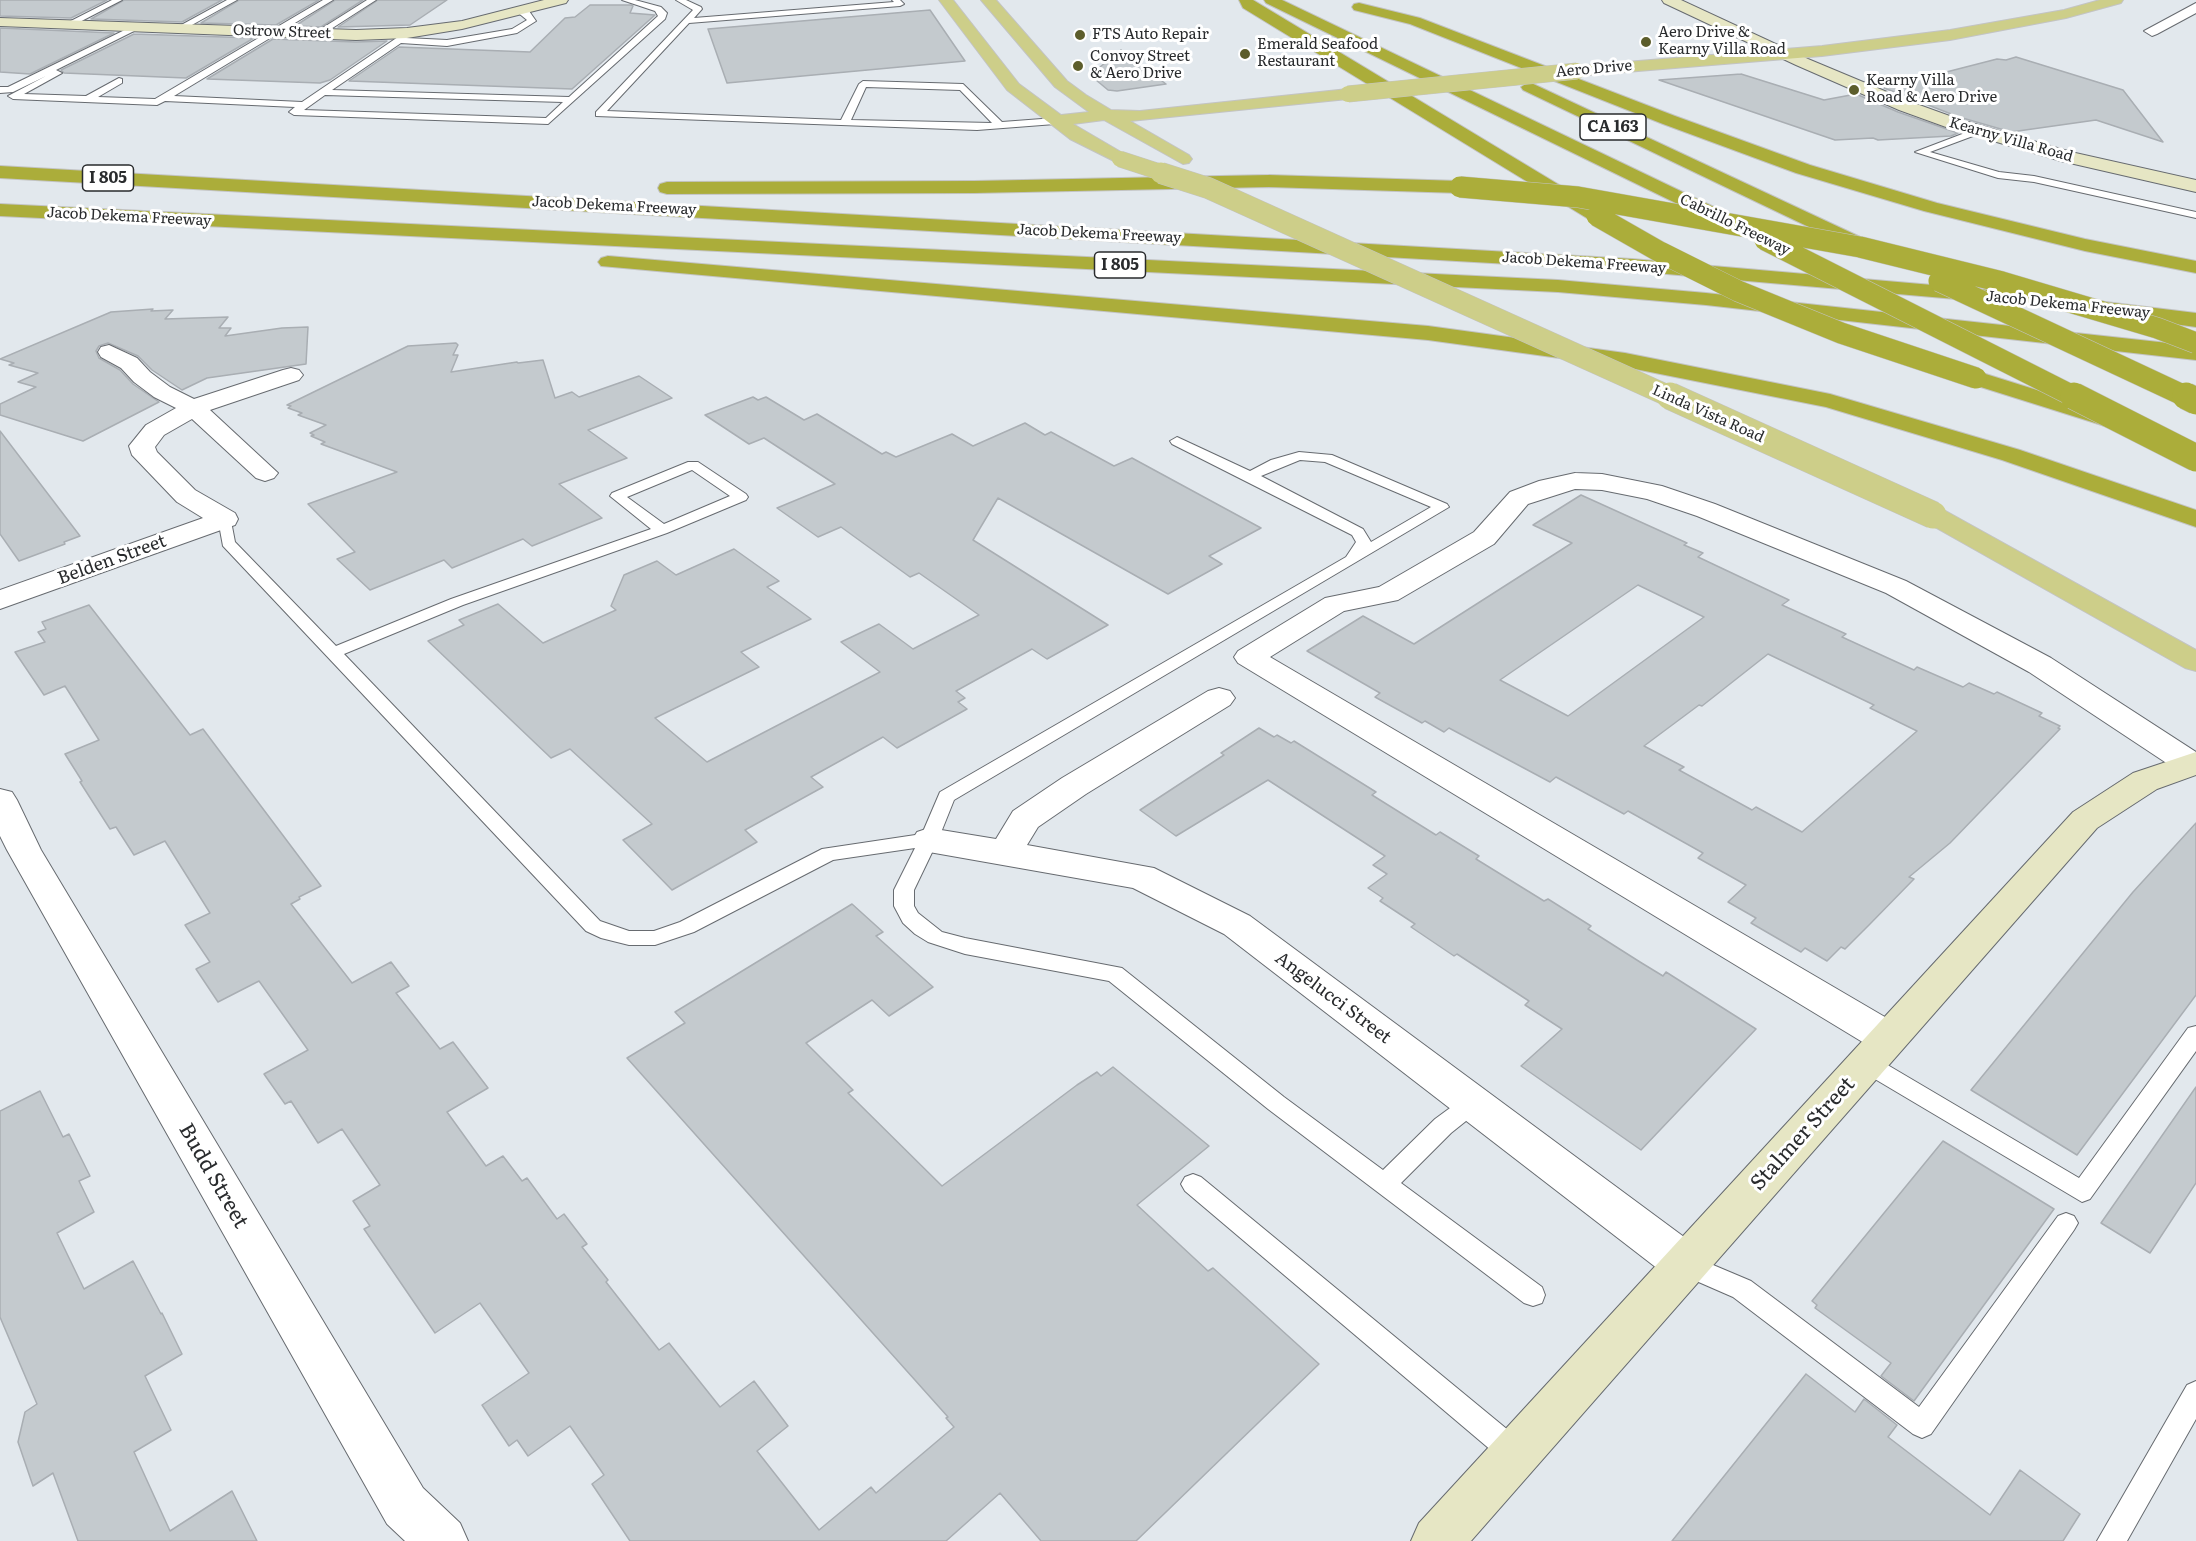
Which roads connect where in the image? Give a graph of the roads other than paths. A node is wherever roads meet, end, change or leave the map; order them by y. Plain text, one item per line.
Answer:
1 (118, 0) edge
2 (233, 0) edge
3 (330, 0) edge
4 (372, 0) edge
5 (561, 0) edge
6 (626, 0) edge
7 (680, 0) edge
8 (896, 0) edge
9 (946, 0) edge
10 (988, 0) edge
11 (1246, 0) edge
12 (1271, 0) edge
13 (1669, 0) edge
14 (2116, 0) edge
15 (1352, 3) edge
16 (2033, 5) dead end
17 (2196, 7) edge
18 (687, 21) junction
19 (0, 22) edge
20 (67, 25) junction
21 (135, 27) junction
22 (178, 29) junction
23 (275, 32) junction
24 (2152, 32) dead end
25 (318, 34) junction
26 (400, 37) junction
27 (1757, 42) junction
28 (1788, 46) junction
29 (1822, 51) junction
30 (1846, 62) dead end
31 (45, 73) junction
32 (119, 81) dead end
33 (0, 90) edge
34 (322, 92) junction
35 (1919, 94) dead end
36 (162, 98) junction
37 (88, 99) junction
38 (571, 100) junction
39 (304, 105) junction
40 (1104, 115) junction
41 (1055, 121) junction
42 (845, 122) junction
43 (999, 125) junction
44 (1978, 131) junction
45 (2196, 170) edge
46 (0, 172) edge
47 (217, 184) junction
48 (2196, 186) edge
49 (597, 187) dead end
50 (644, 188) dead end
51 (1208, 188) junction
52 (0, 210) edge
53 (41, 213) junction
54 (2196, 215) edge
55 (2196, 267) edge
56 (2196, 320) edge
57 (2196, 343) edge
58 (109, 352) dead end
59 (2196, 353) edge
60 (291, 375) dead end
61 (2196, 401) edge
62 (194, 408) junction
63 (1176, 441) dead end
64 (2196, 443) edge
65 (2196, 458) edge
66 (265, 473) dead end
67 (1250, 476) junction
68 (225, 519) junction
69 (2196, 519) edge
70 (662, 530) junction
71 (1351, 560) junction
72 (0, 600) edge
73 (333, 653) junction
74 (2196, 662) edge
75 (1219, 698) dead end
76 (2194, 764) edge
77 (0, 800) edge
78 (929, 840) junction
79 (1005, 853) junction
80 (2196, 1034) edge
81 (1877, 1050) junction
82 (1473, 1103) junction
83 (1385, 1183) junction
84 (1193, 1184) dead end
85 (2066, 1222) dead end
86 (1687, 1264) junction
87 (1533, 1295) dead end
88 (2196, 1394) edge
89 (1516, 1455) junction
90 (442, 1541) edge
91 (1437, 1541) edge
92 (2111, 1541) edge

1 - 20 lane
2 - 22 lane
3 - 23 lane
4 - 25 lane
5 - 26 street, Ostrow Street
6 - 38 lane
7 - 18 lane
8 - 18 lane
9 - 41 main road, Linda Vista Road
10 - 40 main road, Linda Vista Road
11 - 64 highway, bridge
12 - 65 highway, Cabrillo Freeway / CA 163, bridge
13 - 27 street, Kearny Villa Road
14 - 29 main road, Aero Drive
15 - 55 highway
15 - 61 highway, Cabrillo Freeway / CA 163, bridge
16 - 28 main road, Aero Drive
17 - 24 street
18 - 42 lane
19 - 20 street, Ostrow Street
20 - 21 street, Ostrow Street
21 - 22 street, Ostrow Street
21 - 31 lane
22 - 23 street, Ostrow Street
23 - 25 street, Ostrow Street
23 - 36 lane
25 - 26 street, Ostrow Street
26 - 34 lane
27 - 28 street, Kearny Villa Road
27 - 40 main road, Aero Drive
28 - 29 main road, Aero Drive
28 - 40 main road, Aero Drive, bridge
28 - 44 street, Kearny Villa Road
29 - 30 street
31 - 33 lane
31 - 37 lane
32 - 37 lane
34 - 38 lane
34 - 39 lane
35 - 45 street, Kearny Villa Road
36 - 37 lane
36 - 39 lane
38 - 39 lane
40 - 41 main road, Aero Drive
40 - 51 main road, Linda Vista Road
41 - 43 lane
41 - 51 main road, Linda Vista Road, bridge
42 - 43 lane
42 - 43 lane
44 - 48 street, Kearny Villa Road
44 - 54 lane
46 - 47 highway, Jacob Dekema Freeway / I 805
47 - 49 highway
47 - 56 highway, Jacob Dekema Freeway / I 805
50 - 57 highway, bridge
51 - 74 main road, Linda Vista Road, bridge
52 - 53 highway, Jacob Dekema Freeway / I 805
53 - 59 highway, Jacob Dekema Freeway / I 805
53 - 69 highway
58 - 62 street
60 - 62 street
62 - 66 street
62 - 68 street
63 - 67 lane
67 - 71 lane
67 - 71 lane
68 - 72 street, Belden Street
68 - 73 lane
70 - 70 lane
70 - 73 lane
71 - 78 lane
73 - 78 lane
75 - 79 street
76 - 81 street, Stalmer Street
76 - 81 street
77 - 90 street, Budd Street
78 - 79 street, Angelucci Street
78 - 83 lane
79 - 82 street, Angelucci Street
80 - 81 lane
81 - 86 street, Stalmer Street
82 - 83 lane
82 - 86 street, Angelucci Street
83 - 87 lane
84 - 89 lane
85 - 86 lane
86 - 89 street, Stalmer Street
88 - 92 lane
89 - 91 street, Stalmer Street

